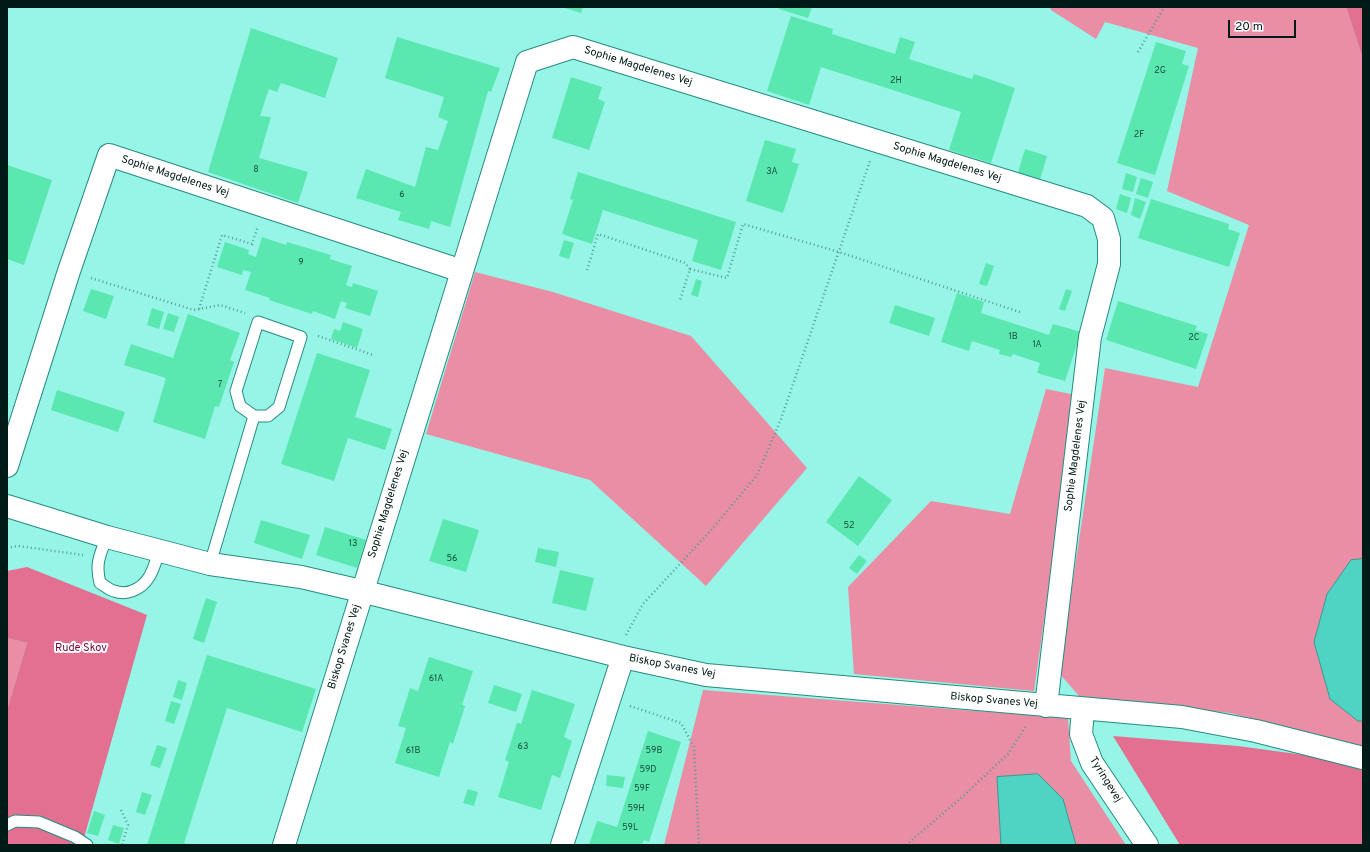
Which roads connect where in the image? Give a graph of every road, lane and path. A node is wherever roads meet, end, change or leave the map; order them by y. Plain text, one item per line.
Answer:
1 (1165, 7) edge
2 (1138, 52) dead end
3 (877, 141) junction
4 (265, 206) junction
5 (839, 252) junction
6 (690, 269) junction
7 (587, 270) dead end
8 (462, 271) junction
9 (69, 272) junction
10 (680, 300) dead end
11 (200, 308) junction
12 (1020, 312) dead end
13 (258, 322) junction
14 (300, 337) junction
15 (373, 355) dead end
16 (254, 416) junction
17 (7, 466) edge
18 (7, 506) edge
19 (107, 537) junction
20 (7, 548) edge
21 (159, 551) junction
22 (210, 564) junction
23 (362, 591) junction
24 (619, 656) junction
25 (609, 700) junction
26 (1039, 705) junction
27 (1083, 709) junction
28 (1363, 758) edge
29 (121, 810) dead end
30 (7, 825) edge
31 (87, 845) edge
32 (122, 845) edge
33 (284, 845) edge
34 (562, 845) edge
35 (699, 845) edge
36 (906, 845) edge
37 (1147, 845) edge

1 - 2 path
3 - 5 path
3 - 8 street, Sophie Magdelenes Vej
3 - 26 street, Sophie Magdelenes Vej
4 - 8 street, Sophie Magdelenes Vej
4 - 9 street, Sophie Magdelenes Vej
4 - 11 path
5 - 6 path
5 - 12 path
5 - 24 path
6 - 7 path
6 - 10 path
8 - 23 street, Sophie Magdelenes Vej
9 - 11 path
9 - 17 street, Sophie Magdelenes Vej
11 - 13 path
13 - 14 lane
13 - 16 lane
14 - 15 path
14 - 16 lane
16 - 22 lane
18 - 19 street
19 - 20 path
19 - 21 street
19 - 21 lane
21 - 22 street
22 - 23 street
23 - 24 street, Biskop Svanes Vej
23 - 33 street, Biskop Svanes Vej
24 - 25 street, Biskop Svanes Vej
24 - 26 street, Biskop Svanes Vej
25 - 34 street, Biskop Svanes Vej
25 - 35 path
26 - 27 street, Biskop Svanes Vej
26 - 36 path
27 - 28 street, Biskop Svanes Vej
27 - 37 street, Tyringevej
29 - 32 path
30 - 31 lane

